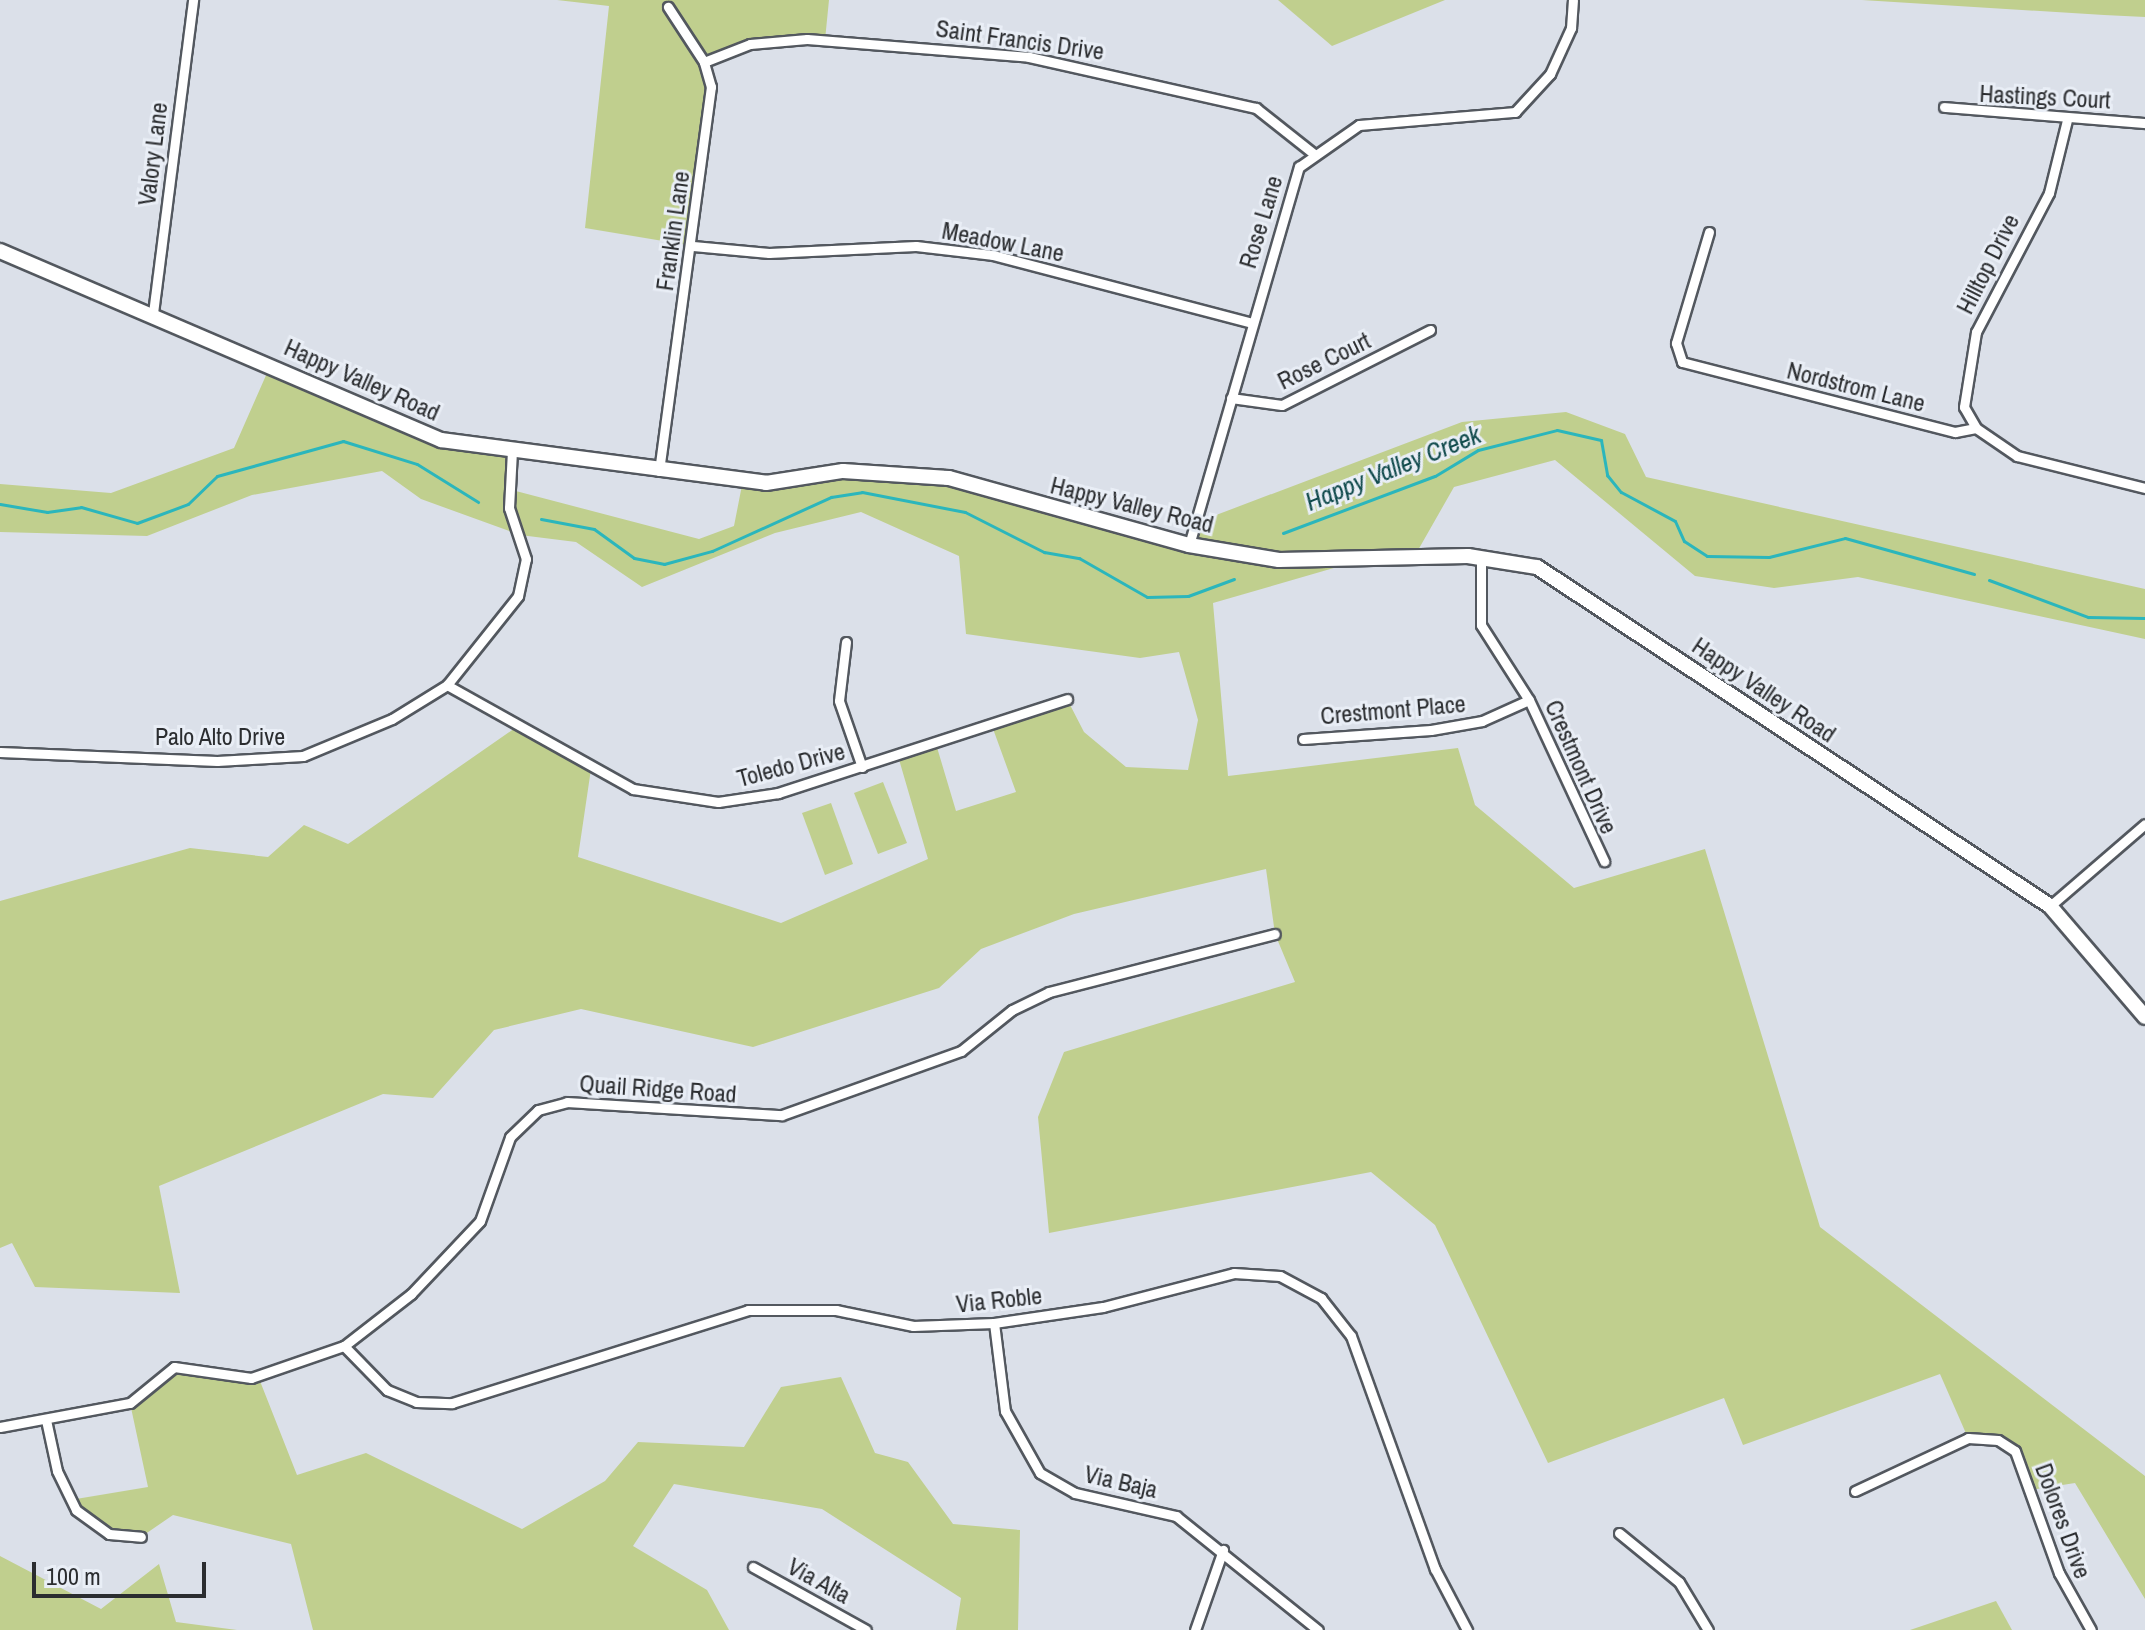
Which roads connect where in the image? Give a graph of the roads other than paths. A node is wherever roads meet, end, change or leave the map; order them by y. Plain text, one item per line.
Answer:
1 (193, 0) edge
2 (1573, 0) edge
3 (668, 7) dead end
4 (704, 62) junction
5 (1944, 107) dead end
6 (2067, 120) junction
7 (2145, 123) edge
8 (1314, 154) junction
9 (1709, 232) dead end
10 (693, 246) junction
11 (0, 251) edge
12 (153, 313) junction
13 (1252, 323) junction
14 (1430, 330) dead end
15 (1231, 398) junction
16 (1976, 428) junction
17 (512, 450) junction
18 (659, 471) junction
19 (2145, 488) edge
20 (1189, 545) junction
21 (1481, 558) junction
22 (846, 642) dead end
23 (447, 685) junction
24 (1067, 699) dead end
25 (1529, 700) junction
26 (1303, 739) dead end
27 (0, 752) edge
28 (862, 767) junction
29 (2145, 824) edge
30 (1604, 861) dead end
31 (2050, 906) junction
32 (1275, 934) dead end
33 (2145, 1017) edge
34 (994, 1323) junction
35 (344, 1346) junction
36 (46, 1420) junction
37 (0, 1427) edge
38 (1855, 1491) dead end
39 (1619, 1533) dead end
40 (141, 1537) dead end
41 (1223, 1550) junction
42 (753, 1567) dead end
43 (866, 1630) edge
44 (1195, 1630) edge
45 (1318, 1630) edge
46 (1467, 1630) edge
47 (1708, 1630) edge
48 (2091, 1630) edge

1 - 12 street, Valory Lane
2 - 8 street, Rose Lane
3 - 4 street, Franklin Lane
4 - 8 street, Saint Francis Drive
4 - 10 street, Franklin Lane
5 - 6 street, Hastings Court
6 - 7 street, Hastings Court
6 - 16 street, Hilltop Drive
8 - 13 street, Rose Lane
9 - 16 street, Nordstrom Lane
10 - 13 street, Meadow Lane
10 - 18 street, Franklin Lane
11 - 12 street, Happy Valley Road
12 - 17 street, Happy Valley Road
13 - 15 street, Rose Lane
14 - 15 street, Rose Court
15 - 20 street, Rose Lane
16 - 19 street
17 - 18 street, Happy Valley Road
17 - 23 street, Palo Alto Drive
18 - 20 street, Happy Valley Road
20 - 21 street, Happy Valley Road
21 - 25 street, Crestmont Drive
21 - 31 street, Happy Valley Road
22 - 28 street
23 - 27 street, Palo Alto Drive
23 - 28 street, Toledo Drive
24 - 28 street, Toledo Drive
25 - 26 street, Crestmont Place
25 - 30 street, Crestmont Drive
29 - 31 street
31 - 33 street, Happy Valley Road
32 - 35 street, Quail Ridge Road
34 - 35 street, Via Roble
34 - 41 street, Via Baja
34 - 46 street, Via Roble
35 - 36 street, Quail Ridge Road
36 - 37 street, Quail Ridge Road
36 - 40 street
38 - 48 street, Dolores Drive
39 - 47 street
41 - 44 street
41 - 45 street, Via Baja
42 - 43 street, Via Alta

